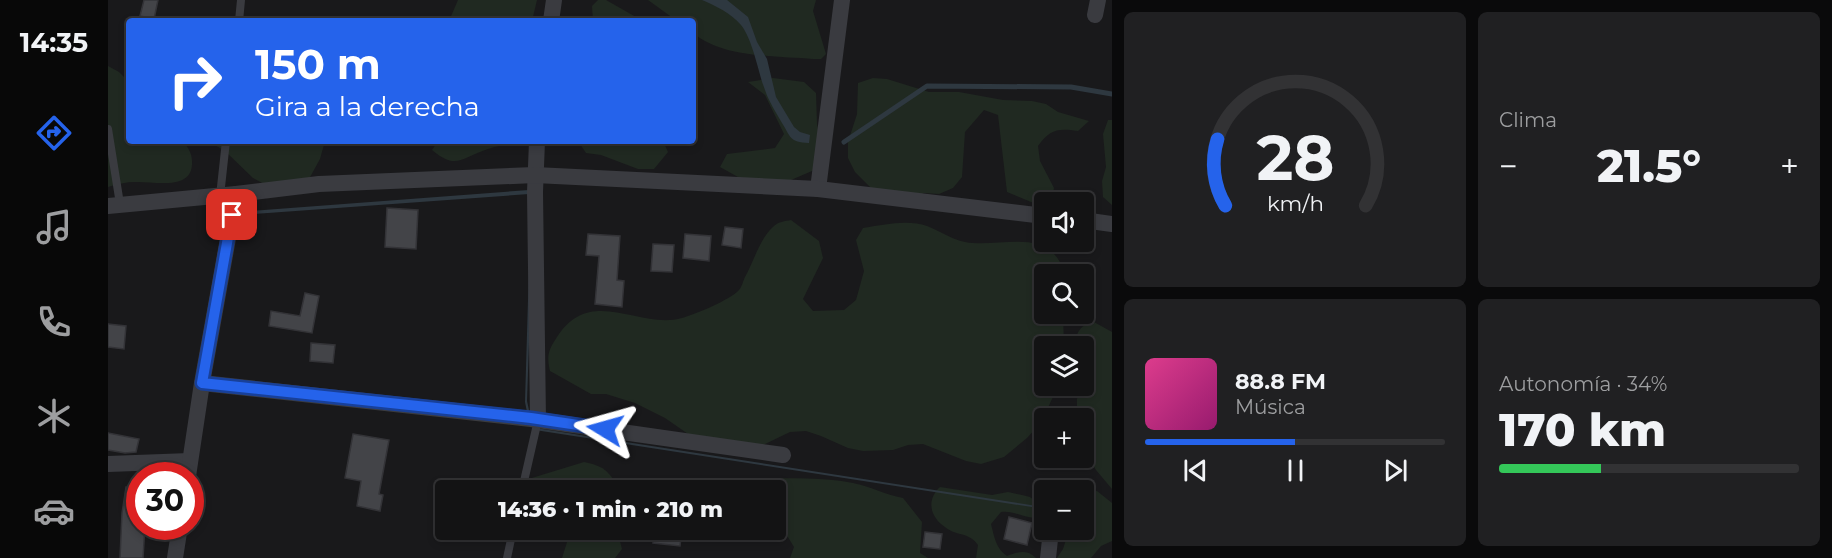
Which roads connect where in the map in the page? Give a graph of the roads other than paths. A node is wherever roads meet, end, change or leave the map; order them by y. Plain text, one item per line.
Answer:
1 (241, 0) edge
2 (554, 0) edge
3 (842, 0) edge
4 (238, 18) edge
5 (551, 18) edge
6 (108, 129) edge
7 (226, 144) edge
8 (537, 144) edge
9 (535, 175) junction
10 (818, 189) junction
11 (228, 195) junction
12 (114, 205) edge
13 (1034, 215) edge
14 (1094, 222) edge
15 (1112, 224) edge
16 (202, 383) junction
17 (538, 420) junction
18 (783, 455) dead end
19 (190, 462) edge
20 (108, 464) edge
21 (126, 465) edge
22 (524, 480) edge
23 (178, 540) edge
24 (511, 540) edge
25 (1051, 540) edge
26 (175, 558) edge
27 (507, 558) edge
28 (1048, 558) edge

1 - 4 lane
2 - 5 street
3 - 10 street
6 - 12 lane
7 - 11 lane
8 - 9 street
9 - 10 street
9 - 11 street
9 - 17 street
10 - 13 street
11 - 12 street
11 - 16 street
14 - 15 street
16 - 17 street
16 - 19 street
17 - 18 street
17 - 22 lane
20 - 21 street
23 - 26 street
24 - 27 lane
25 - 28 street

